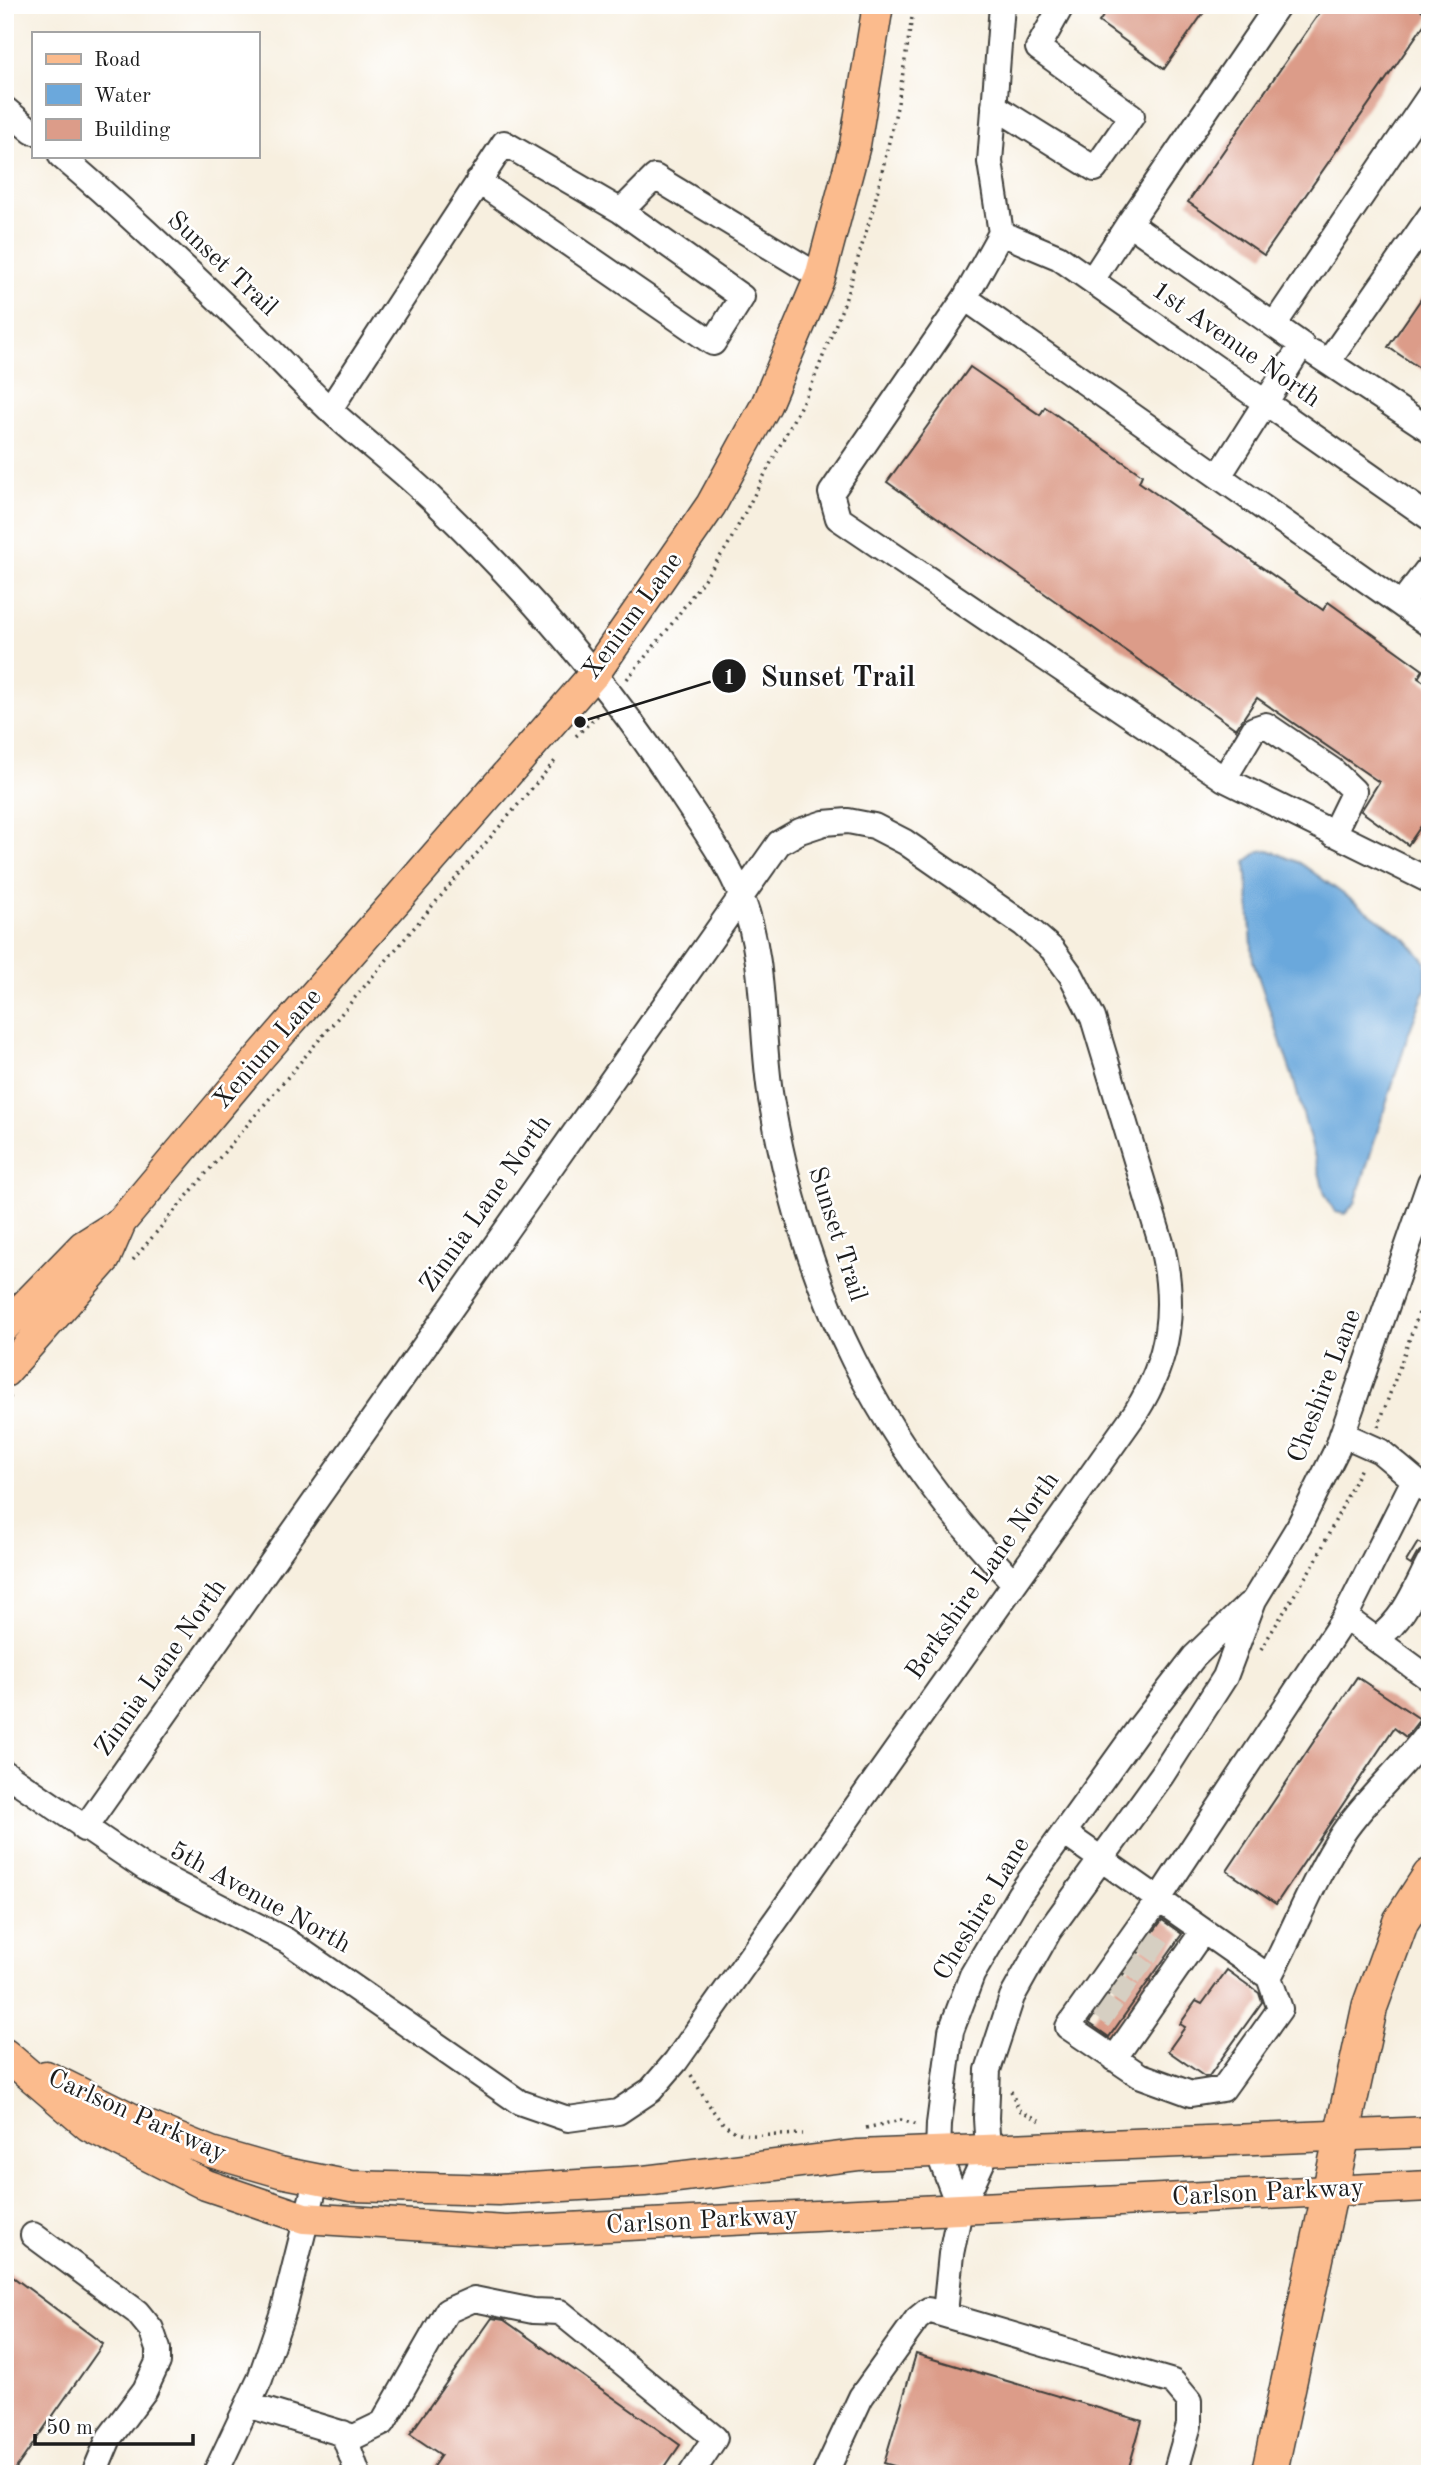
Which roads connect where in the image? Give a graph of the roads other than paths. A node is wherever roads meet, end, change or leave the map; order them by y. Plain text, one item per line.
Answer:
1 (878, 5) edge
2 (1002, 5) edge
3 (1062, 5) edge
4 (1278, 5) edge
5 (1038, 48) junction
6 (999, 49) junction
7 (1430, 95) edge
8 (994, 106) junction
9 (5, 109) edge
10 (32, 131) edge
11 (63, 158) edge
12 (478, 181) junction
13 (621, 211) junction
14 (1430, 216) edge
15 (1129, 223) junction
16 (1001, 233) junction
17 (820, 277) junction
18 (1092, 280) junction
19 (965, 298) junction
20 (1273, 325) junction
21 (1302, 345) junction
22 (1328, 362) junction
23 (1264, 401) junction
24 (330, 409) junction
25 (1430, 430) edge
26 (1219, 476) junction
27 (1430, 518) edge
28 (1430, 566) edge
29 (1401, 604) junction
30 (1430, 625) edge
31 (595, 673) junction
32 (1224, 779) junction
33 (1333, 834) junction
34 (1430, 881) edge
35 (741, 894) junction
36 (1023, 924) joint
37 (1430, 1182) edge
38 (121, 1222) junction
39 (5, 1326) edge
40 (9, 1383) edge
41 (1342, 1433) junction
42 (1422, 1486) edge
43 (1430, 1562) edge
44 (1014, 1583) junction
45 (1254, 1600) junction
46 (1345, 1617) junction
47 (1378, 1638) junction
48 (1430, 1678) edge
49 (1430, 1730) edge
50 (5, 1773) edge
51 (84, 1829) junction
52 (1064, 1833) junction
53 (1101, 1859) junction
54 (1430, 1876) edge
55 (1158, 1900) junction
56 (1203, 1931) junction
57 (1269, 1976) junction
58 (11, 2058) edge
59 (1114, 2059) junction
60 (519, 2102) joint
61 (1430, 2133) edge
62 (1344, 2136) junction
63 (988, 2150) junction
64 (938, 2152) junction
65 (316, 2181) junction
66 (1430, 2186) edge
67 (1329, 2190) junction
68 (960, 2210) junction
69 (304, 2217) junction
70 (33, 2235) dead end
71 (945, 2313) junction
72 (248, 2405) junction
73 (343, 2433) junction
74 (93, 2474) edge
75 (215, 2474) edge
76 (358, 2474) edge
77 (691, 2474) edge
78 (825, 2474) edge
79 (1175, 2474) edge
80 (1269, 2474) edge

1 - 17 main road, Xenium Lane
2 - 6 street
3 - 5 street
4 - 15 street
5 - 6 street
5 - 8 street
6 - 8 street
7 - 20 street
8 - 16 street
9 - 10 street
11 - 24 street, Sunset Trail
12 - 13 street
12 - 13 street
12 - 24 street
13 - 17 street
14 - 22 street
15 - 18 street
15 - 20 street
16 - 18 street, 1st Avenue North
16 - 19 street
17 - 31 main road, Xenium Lane
18 - 23 street, 1st Avenue North
19 - 26 street
19 - 32 street
20 - 21 street
21 - 22 street
21 - 23 street
22 - 25 street
23 - 26 street
23 - 27 street, 1st Avenue North
24 - 31 street, Sunset Trail
26 - 29 street
28 - 29 street
29 - 30 street
31 - 35 street, Sunset Trail
31 - 38 main road, Xenium Lane
32 - 33 street
32 - 33 street
33 - 34 street
35 - 36 street, Zinnia Lane North
35 - 44 street, Sunset Trail
35 - 51 street, Zinnia Lane North
36 - 44 street, Berkshire Lane North
37 - 41 street, Cheshire Lane
38 - 39 main road, Xenium Lane
38 - 40 main road, Xenium Lane
41 - 42 street
41 - 45 street, Cheshire Lane
42 - 46 street
43 - 47 street
44 - 60 street, Berkshire Lane North
45 - 52 street, Cheshire Lane
45 - 53 street, Cheshire Lane
46 - 47 street
46 - 55 street
47 - 48 street
49 - 57 street
50 - 51 street, 5th Avenue North
51 - 60 street, 5th Avenue North
52 - 53 street
52 - 64 street, Cheshire Lane
53 - 55 street
53 - 63 street, Cheshire Lane
54 - 62 highway
55 - 56 street
55 - 59 street
56 - 57 street
56 - 59 street
57 - 59 street
58 - 65 main road, Carlson Parkway
58 - 69 main road, Carlson Parkway
61 - 62 main road, Carlson Parkway
62 - 63 main road, Carlson Parkway
62 - 67 highway
63 - 64 main road, Carlson Parkway
63 - 68 street, Cheshire Lane
64 - 65 main road, Carlson Parkway
64 - 68 street, Cheshire Lane
65 - 69 street
66 - 67 main road, Carlson Parkway
67 - 68 main road, Carlson Parkway
67 - 80 highway
68 - 69 main road, Carlson Parkway
68 - 71 street
69 - 72 street
70 - 74 street
71 - 78 street
71 - 79 street
72 - 73 street
72 - 75 street
73 - 76 street
73 - 77 street

